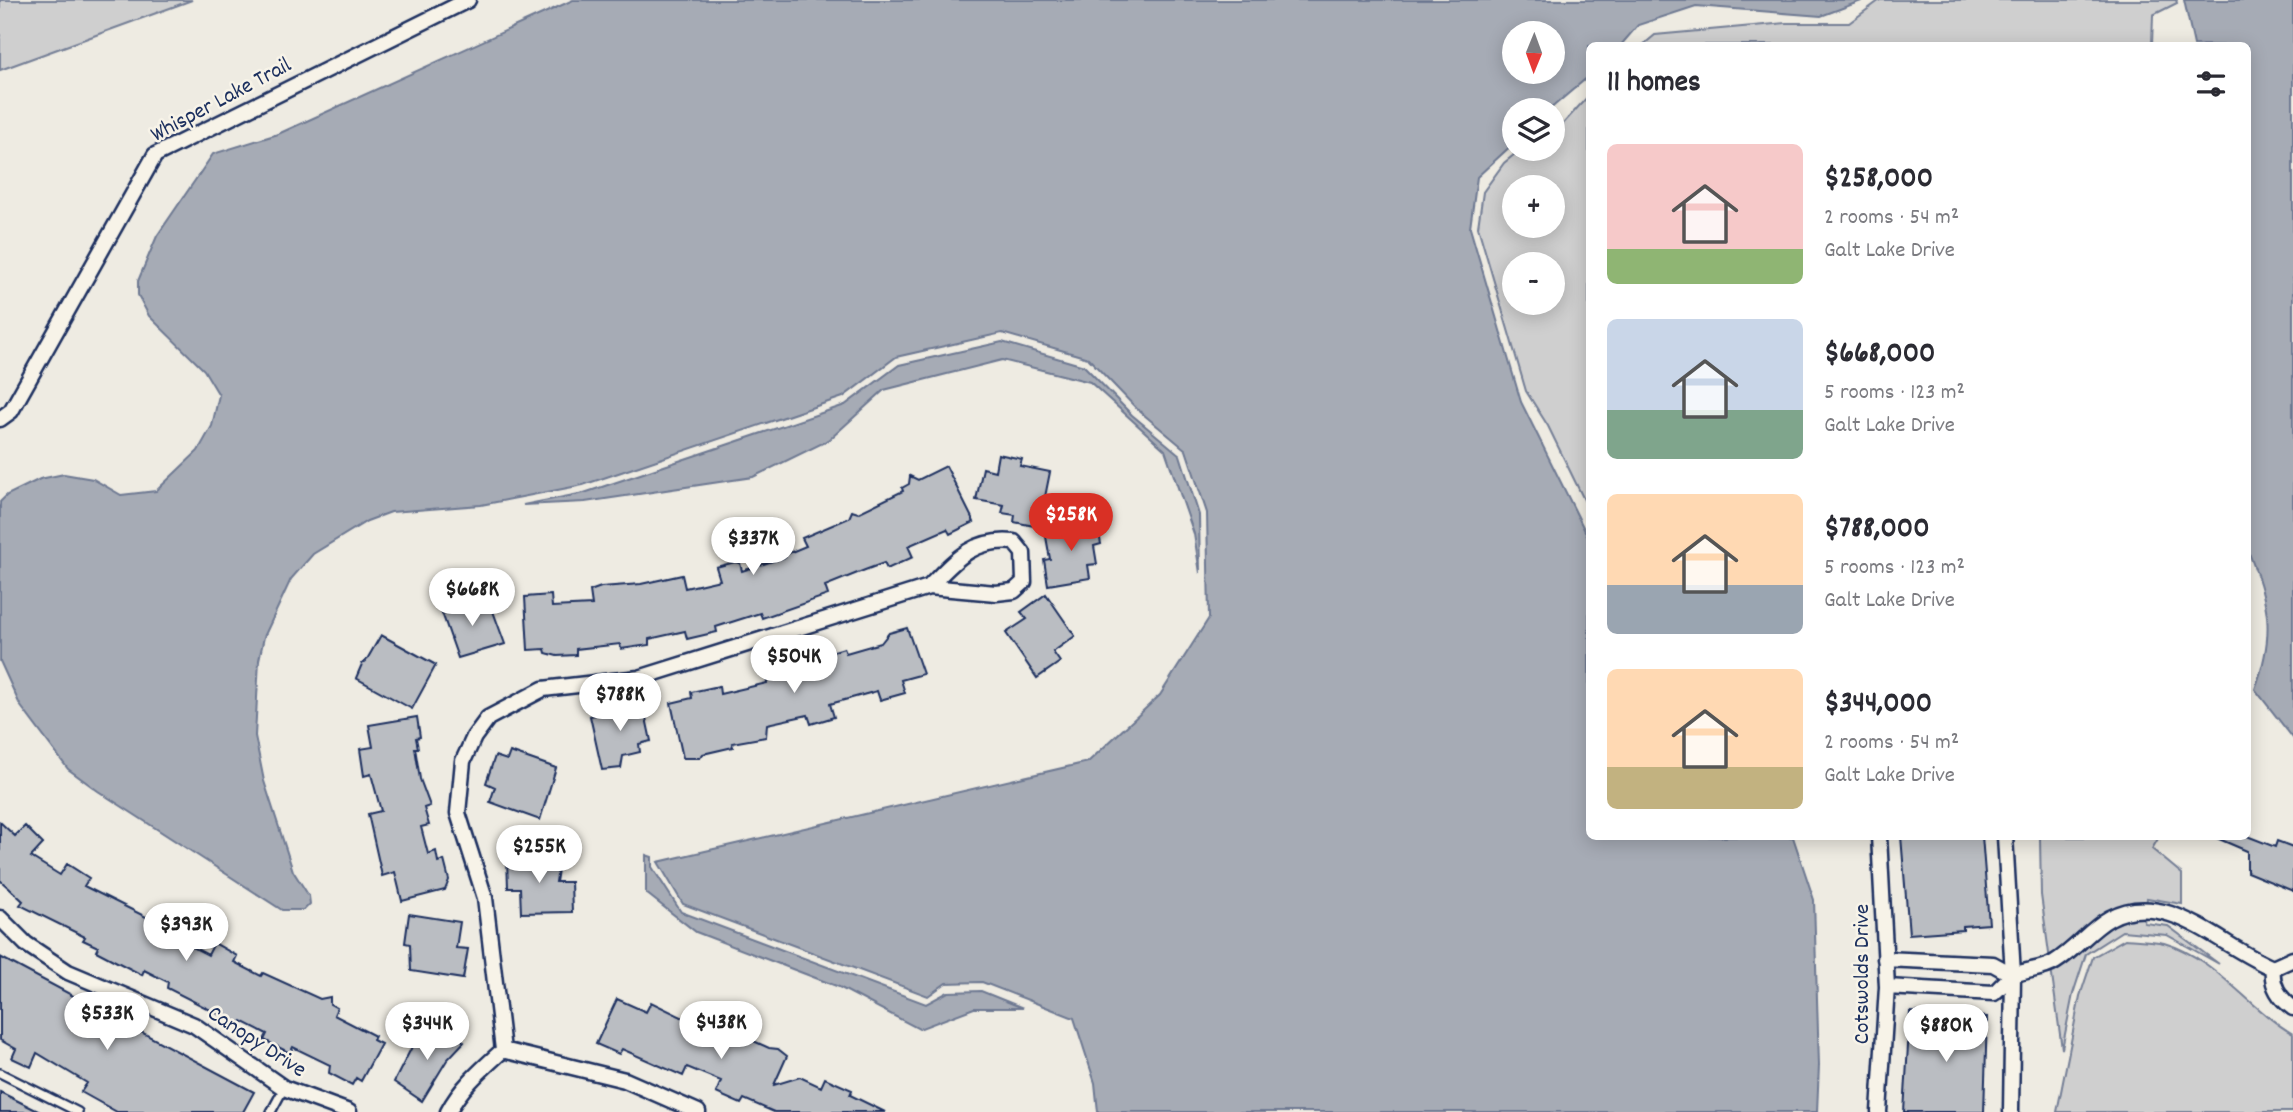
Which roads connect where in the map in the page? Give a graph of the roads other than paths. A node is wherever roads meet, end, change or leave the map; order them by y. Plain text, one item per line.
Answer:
1 (468, 0) edge
2 (0, 419) edge
3 (929, 587) junction
4 (1879, 840) edge
5 (2005, 840) edge
6 (0, 918) edge
7 (1885, 959) junction
8 (2293, 959) edge
9 (2273, 968) junction
10 (2013, 975) junction
11 (1887, 988) junction
12 (2293, 1008) edge
13 (503, 1050) junction
14 (0, 1073) edge
15 (284, 1088) junction
16 (78, 1112) edge
17 (271, 1112) edge
18 (349, 1112) edge
19 (448, 1112) edge
20 (698, 1112) edge
21 (1879, 1112) edge
22 (2011, 1112) edge

1 - 2 street, Whisper Lake Trail
3 - 3 street
3 - 13 street
4 - 7 street, Cotswolds Drive
5 - 10 street
6 - 15 street, Canopy Drive
7 - 10 street
7 - 11 street, Cotswolds Drive
8 - 9 street
9 - 10 street
9 - 12 street
10 - 11 street
10 - 22 street
11 - 21 street, Cotswolds Drive
13 - 19 street
13 - 20 street
14 - 16 lane
15 - 17 lane
15 - 18 street, Canopy Drive

